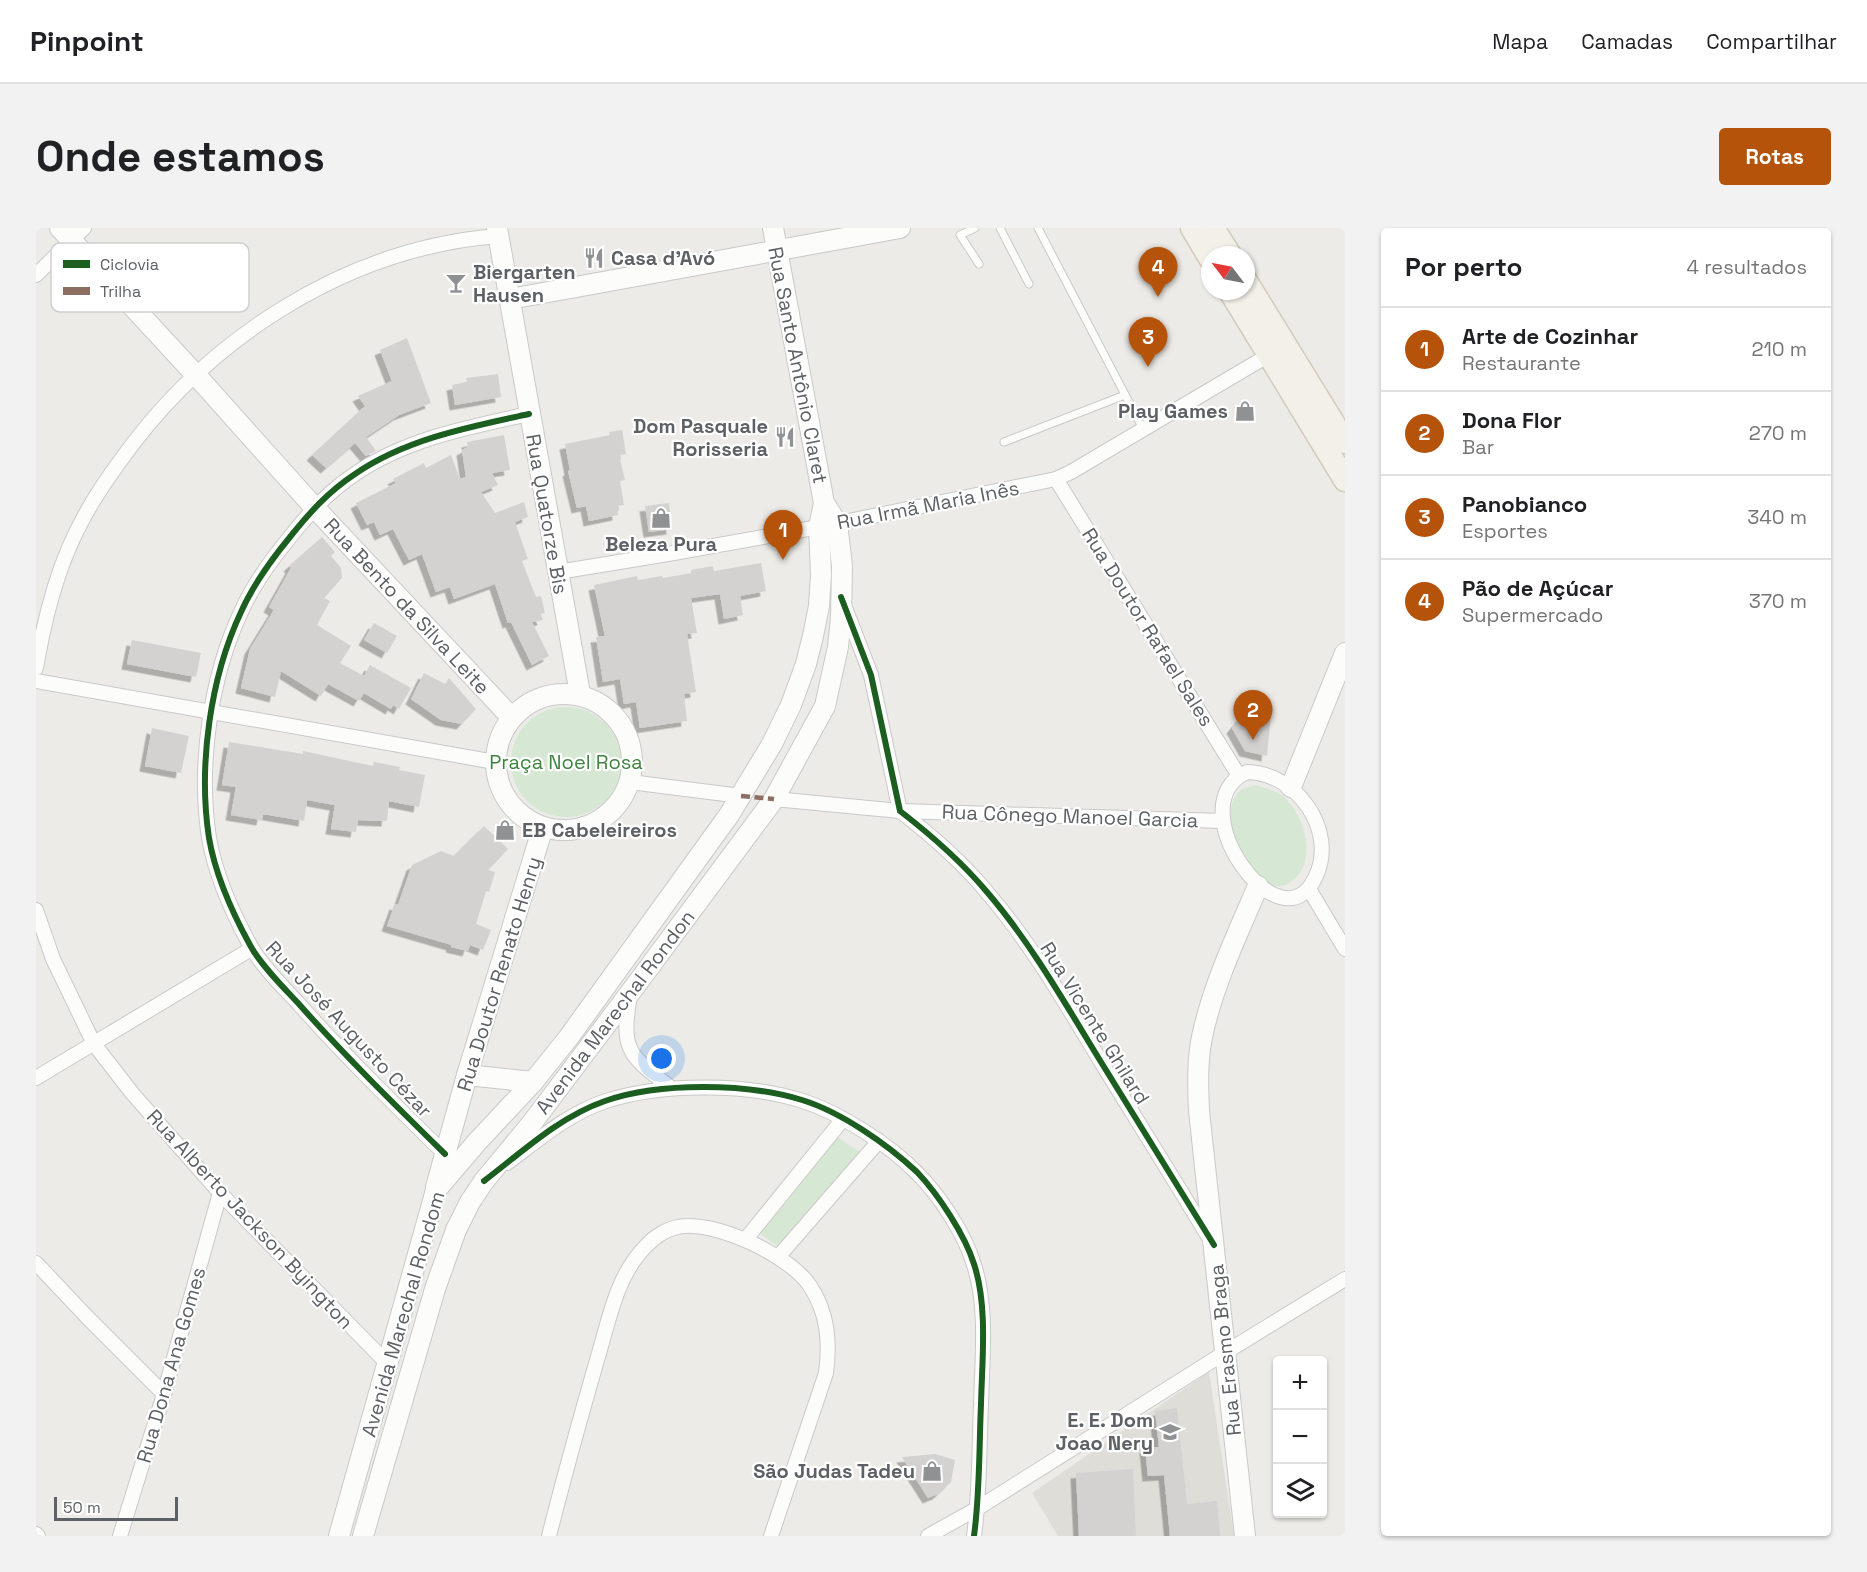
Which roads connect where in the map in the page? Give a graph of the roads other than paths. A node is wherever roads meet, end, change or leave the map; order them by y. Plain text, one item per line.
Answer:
1 (773, 228) edge
2 (900, 228) edge
3 (975, 228) edge
4 (1000, 228) edge
5 (1038, 228) edge
6 (1192, 228) edge
7 (1213, 228) edge
8 (497, 232) edge
9 (1203, 246) edge
10 (1224, 246) edge
11 (777, 251) junction
12 (51, 257) edge
13 (979, 264) dead end
14 (36, 275) edge
15 (1029, 284) dead end
16 (1255, 296) edge
17 (510, 298) junction
18 (1235, 300) edge
19 (141, 312) edge
20 (1269, 355) junction
21 (195, 374) junction
22 (1125, 394) junction
23 (529, 414) junction
24 (1143, 429) junction
25 (1004, 442) dead end
26 (1345, 442) edge
27 (1056, 479) junction
28 (1345, 480) edge
29 (314, 507) junction
30 (828, 525) junction
31 (558, 572) junction
32 (841, 597) junction
33 (1345, 653) edge
34 (36, 668) edge
35 (36, 681) edge
36 (580, 694) junction
37 (212, 712) junction
38 (511, 717) junction
39 (495, 762) junction
40 (1239, 776) junction
41 (630, 782) junction
42 (1291, 787) junction
43 (741, 796) junction
44 (774, 799) junction
45 (900, 811) junction
46 (1223, 821) junction
47 (543, 828) junction
48 (1258, 886) junction
49 (1309, 889) junction
50 (36, 910) edge
51 (252, 949) junction
52 (1345, 949) edge
53 (630, 993) junction
54 (94, 1044) junction
55 (467, 1075) junction
56 (36, 1077) edge
57 (533, 1082) junction
58 (671, 1088) junction
59 (843, 1119) junction
60 (879, 1141) junction
61 (445, 1155) junction
62 (484, 1181) junction
63 (436, 1190) junction
64 (220, 1193) junction
65 (745, 1240) junction
66 (1214, 1245) junction
67 (778, 1257) junction
68 (36, 1263) edge
69 (1345, 1279) edge
70 (1226, 1352) junction
71 (388, 1364) junction
72 (164, 1394) junction
73 (978, 1508) junction
74 (120, 1536) edge
75 (339, 1536) edge
76 (363, 1536) edge
77 (549, 1536) edge
78 (771, 1536) edge
79 (928, 1536) edge
80 (974, 1536) edge
81 (1245, 1536) edge

1 - 11 main road, Rua Santo Antônio Claret
2 - 11 main road
3 - 13 lane
4 - 15 lane
5 - 22 lane
6 - 9 main road
7 - 10 main road
8 - 17 main road, Rua Quatorze Bis
8 - 21 street
11 - 17 main road
11 - 30 main road, Rua Santo Antônio Claret
12 - 14 street
16 - 26 main road
17 - 23 main road, Rua Quatorze Bis
18 - 20 main road
19 - 21 main road, Rua Bento da Silva Leite
20 - 24 street, Rua Irmã Maria Inês
20 - 28 main road
21 - 29 main road, Rua Bento da Silva Leite
21 - 34 street
22 - 24 lane
22 - 25 lane
23 - 29 street, Rua José Augusto Cézar
23 - 31 main road, Rua Quatorze Bis
24 - 27 street, Rua Irmã Maria Inês
27 - 30 street, Rua Irmã Maria Inês
27 - 40 street, Rua Doutor Rafael Sales
29 - 37 street, Rua José Augusto Cézar
29 - 38 main road, Rua Bento da Silva Leite
30 - 31 street, Rua Irmã Maria Inês
30 - 32 main road, Rua Santo Antônio Claret
30 - 43 main road
31 - 36 main road, Rua Quatorze Bis
32 - 44 main road, Rua Santo Antônio Claret
32 - 45 street
33 - 42 main road
35 - 37 street
36 - 38 main road
36 - 41 main road
37 - 39 street
37 - 51 street, Rua José Augusto Cézar
38 - 39 main road
39 - 47 main road
40 - 42 street
40 - 46 street
41 - 43 street
41 - 47 main road
42 - 49 street
43 - 57 main road, Avenida Marechal Rondom
44 - 45 street, Rua Cônego Manoel Garcia
44 - 53 main road, Avenida Marechal Rondon
45 - 46 street, Rua Cônego Manoel Garcia
45 - 66 street, Rua Vicente Ghilard
46 - 48 street
47 - 55 main road, Rua Doutor Renato Henry
48 - 49 street
48 - 66 main road, Rua Erasmo Braga
49 - 52 street
50 - 54 street, Rua Alberto Jackson Byington
51 - 54 street
51 - 61 street, Rua José Augusto Cézar
53 - 58 street
53 - 62 main road, Avenida Marechal Rondon
54 - 56 street
54 - 64 street, Rua Alberto Jackson Byington
55 - 57 main road
55 - 61 main road, Rua Doutor Renato Henry
57 - 63 main road, Avenida Marechal Rondom
58 - 59 street
58 - 62 street
59 - 60 street
59 - 65 street
60 - 67 street
60 - 73 street
61 - 63 main road, Rua Doutor Renato Henry
62 - 76 main road, Avenida Marechal Rondon
63 - 71 main road, Avenida Marechal Rondom
64 - 71 street, Rua Alberto Jackson Byington
64 - 72 street, Rua Dona Ana Gomes
65 - 67 street
65 - 77 street
66 - 70 main road, Rua Erasmo Braga
67 - 78 street
68 - 72 street
69 - 70 street
70 - 73 street
70 - 81 main road, Rua Erasmo Braga
71 - 75 main road, Avenida Marechal Rondom
72 - 74 street, Rua Dona Ana Gomes
73 - 79 street
73 - 80 street

